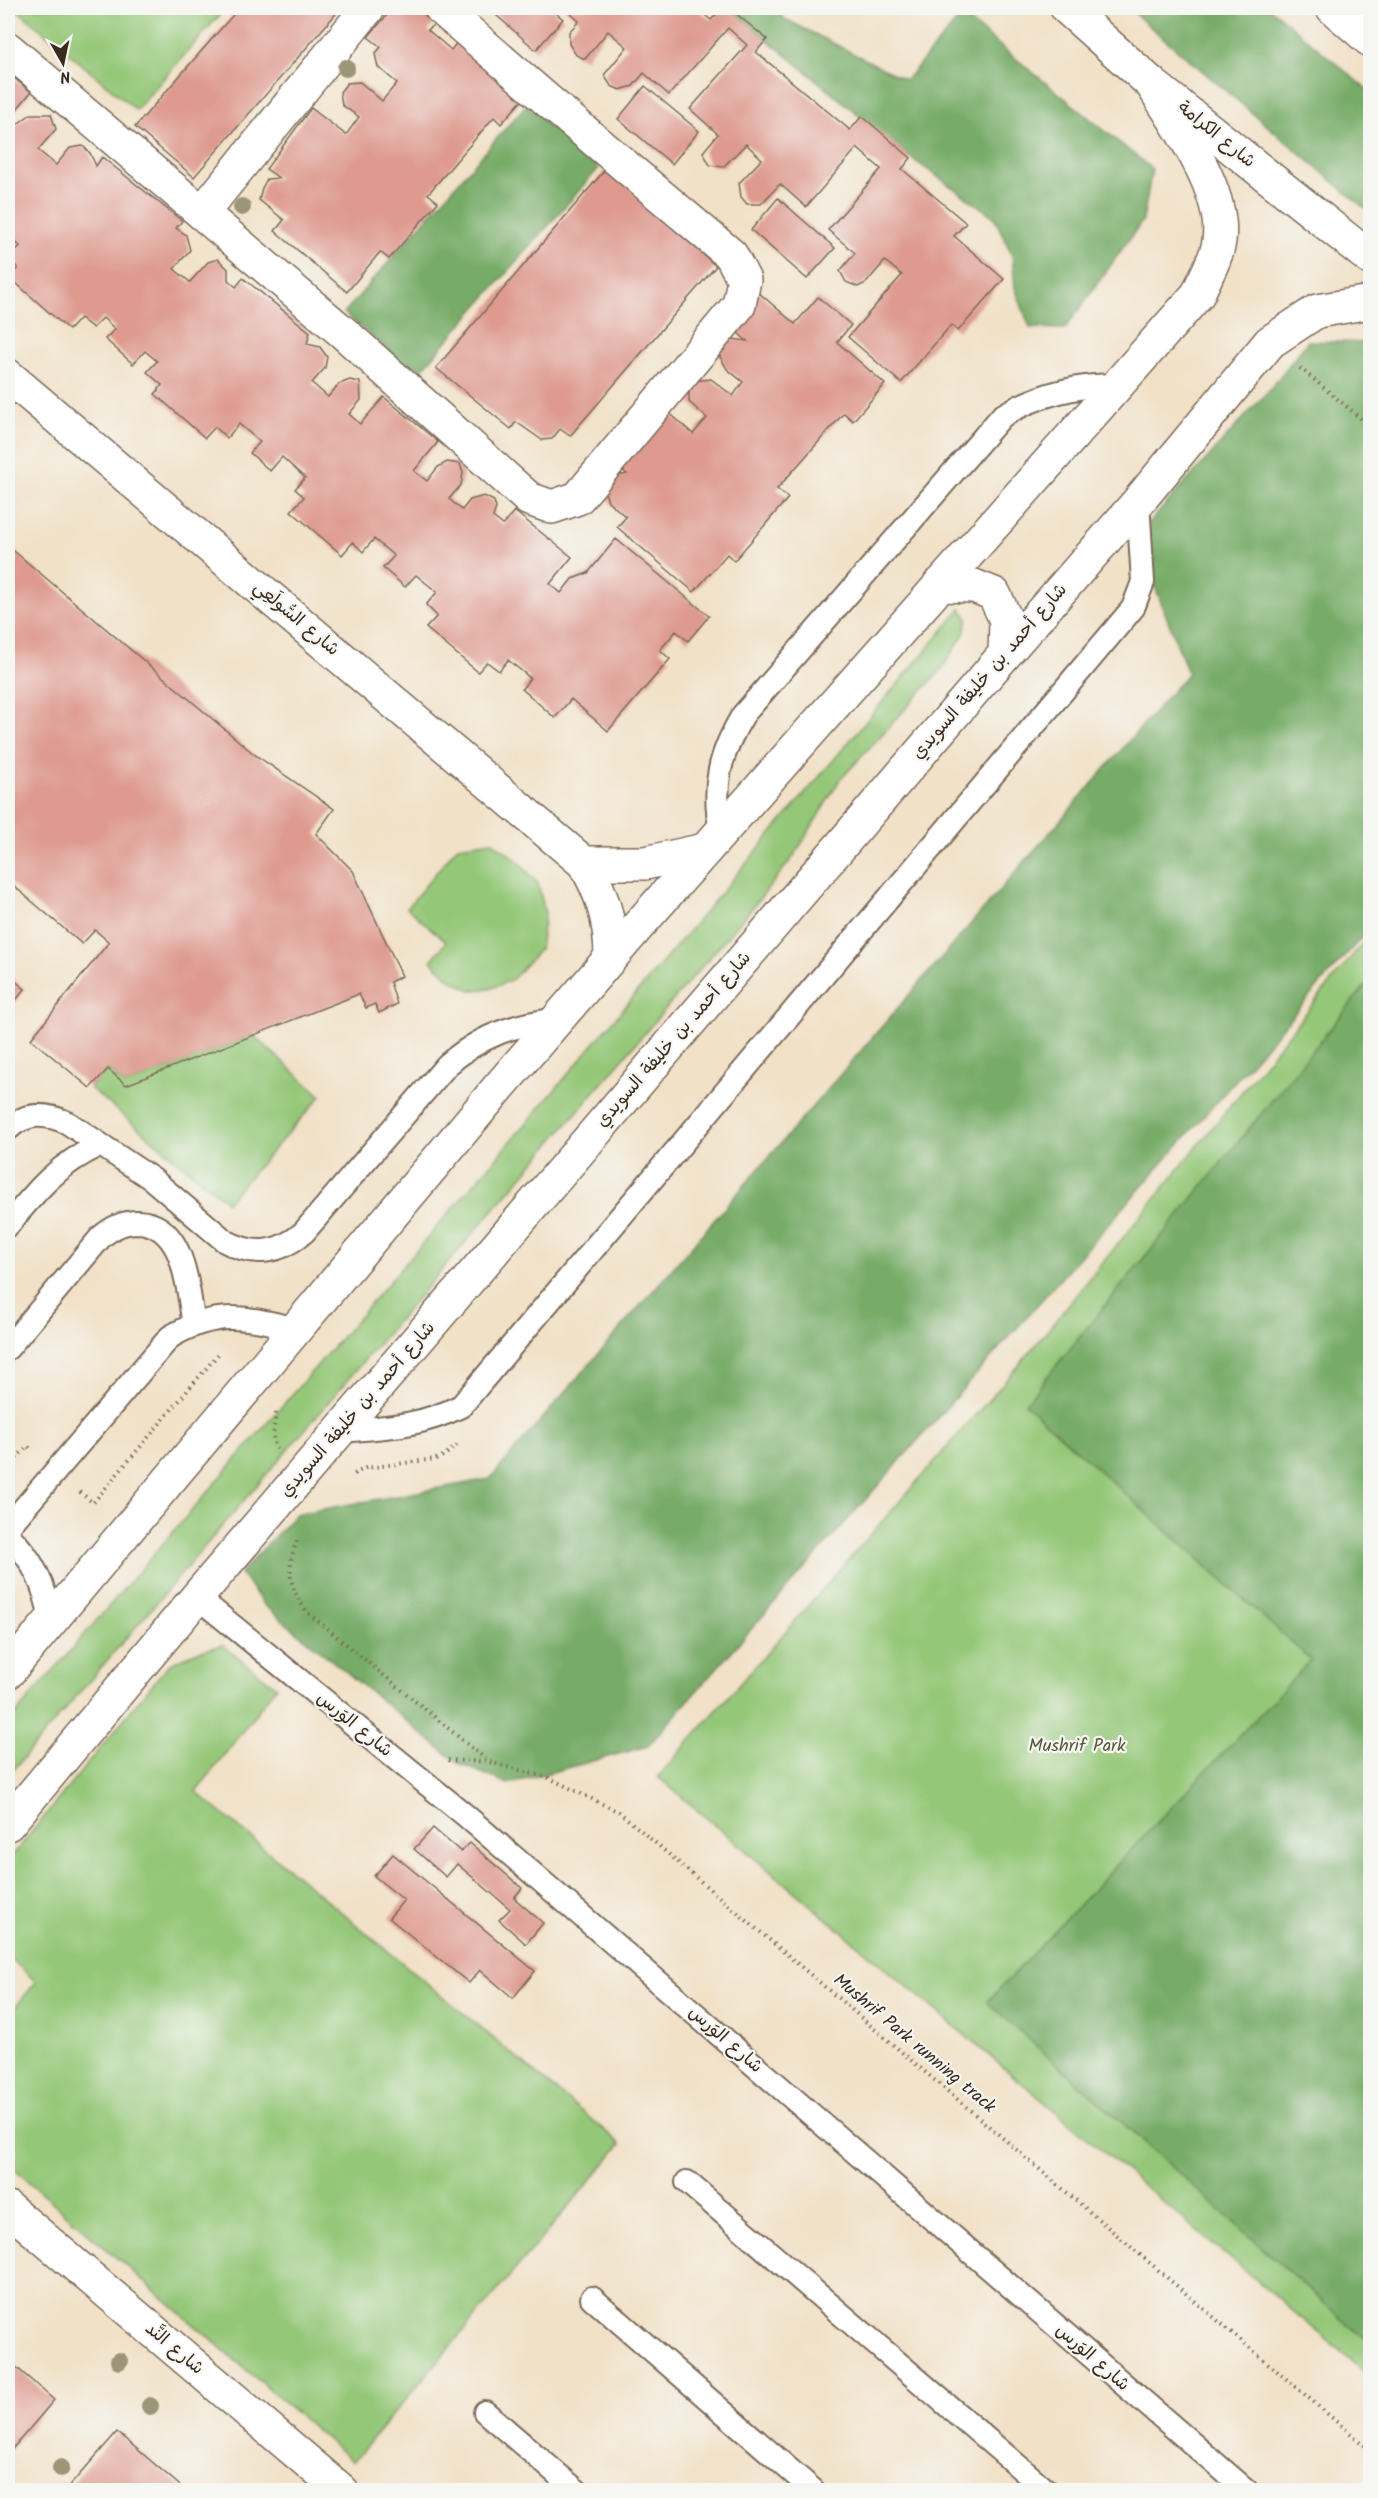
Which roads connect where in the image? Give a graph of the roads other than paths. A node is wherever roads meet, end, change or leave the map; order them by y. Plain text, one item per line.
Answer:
1 (368, 8) edge
2 (441, 8) edge
3 (1066, 8) edge
4 (1333, 8) edge
5 (1371, 40) edge
6 (8, 49) edge
7 (1152, 84) junction
8 (202, 213) junction
9 (1371, 258) edge
10 (1371, 302) edge
11 (8, 376) edge
12 (1117, 385) junction
13 (1138, 502) junction
14 (939, 585) junction
15 (1005, 654) junction
16 (713, 841) junction
17 (584, 864) junction
18 (611, 957) junction
19 (557, 1020) junction
20 (8, 1129) edge
21 (100, 1145) junction
22 (8, 1225) edge
23 (194, 1324) junction
24 (297, 1329) junction
25 (8, 1348) edge
26 (340, 1431) junction
27 (8, 1527) edge
28 (8, 1535) edge
29 (197, 1597) junction
30 (51, 1620) junction
31 (8, 1671) edge
32 (8, 1824) edge
33 (687, 2182) dead end
34 (8, 2208) edge
35 (592, 2298) dead end
36 (485, 2412) dead end
37 (341, 2490) edge
38 (576, 2490) edge
39 (813, 2490) edge
40 (1046, 2490) edge
41 (1246, 2490) edge

1 - 8 street
2 - 8 street
3 - 7 street, شارع الكرامة
4 - 5 street
6 - 8 street
7 - 9 street, شارع الكرامة
7 - 12 street
10 - 13 street, شارع أحمد بن خليفة السويدي
11 - 17 street, شارع السُّولَعِي
12 - 14 street
12 - 16 lane
13 - 15 street, شارع أحمد بن خليفة السويدي
13 - 26 lane
14 - 15 street
14 - 16 street
15 - 26 street, شارع أحمد بن خليفة السويدي
16 - 17 street
16 - 18 street
17 - 18 street, شارع السُّولَعِي
18 - 19 street
19 - 21 lane
19 - 24 street
20 - 21 lane
21 - 22 lane
23 - 24 lane
23 - 25 lane
23 - 27 lane
24 - 30 street
26 - 29 street, شارع أحمد بن خليفة السويدي
28 - 30 lane
29 - 32 street, شارع أحمد بن خليفة السويدي
29 - 41 lane, شارع الوَرس
30 - 31 street
33 - 40 lane
34 - 37 street, شارع النَّد
35 - 39 lane
36 - 38 lane

